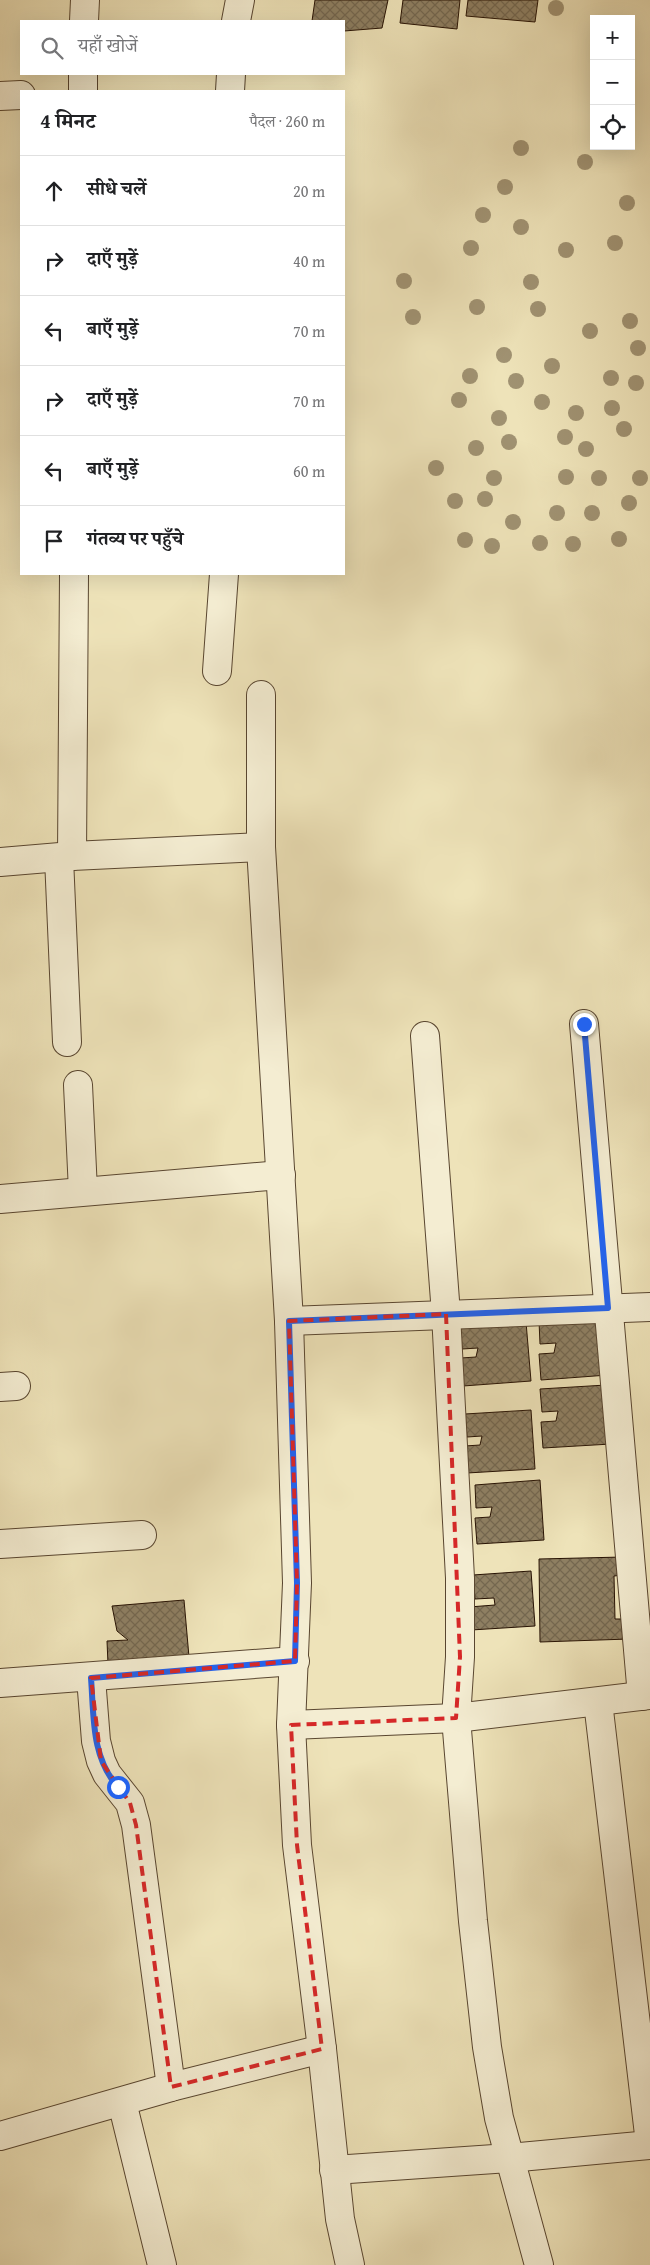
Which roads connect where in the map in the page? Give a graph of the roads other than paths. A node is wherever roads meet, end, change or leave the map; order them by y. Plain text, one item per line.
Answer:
1 (85, 0) edge
2 (240, 0) edge
3 (84, 20) edge
4 (236, 20) edge
5 (83, 75) edge
6 (232, 75) edge
7 (83, 90) edge
8 (230, 90) edge
9 (20, 95) edge
10 (0, 96) edge
11 (74, 575) edge
12 (224, 575) edge
13 (217, 671) dead end
14 (261, 695) dead end
15 (261, 847) junction
16 (65, 857) junction
17 (0, 862) edge
18 (584, 1024) dead end
19 (425, 1036) dead end
20 (67, 1042) dead end
21 (78, 1085) dead end
22 (281, 1175) junction
23 (83, 1191) junction
24 (0, 1199) edge
25 (650, 1307) edge
26 (608, 1308) junction
27 (446, 1314) junction
28 (289, 1321) junction
29 (142, 1535) dead end
30 (0, 1544) edge
31 (295, 1661) junction
32 (91, 1678) junction
33 (0, 1683) edge
34 (646, 1696) edge
35 (598, 1702) junction
36 (456, 1718) junction
37 (291, 1725) junction
38 (322, 2049) junction
39 (171, 2087) junction
40 (122, 2102) junction
41 (0, 2136) edge
42 (650, 2144) edge
43 (509, 2158) junction
44 (334, 2170) junction
45 (162, 2265) edge
46 (350, 2265) edge
47 (539, 2265) edge

1 - 3 street
2 - 4 street
5 - 7 street
6 - 8 street
9 - 10 street
11 - 16 street
12 - 13 street
14 - 15 street
15 - 16 street
15 - 22 street
16 - 17 street
16 - 20 street
18 - 26 street
19 - 27 street
21 - 23 street
22 - 23 street
22 - 28 street
23 - 24 street
25 - 26 street
26 - 27 street
26 - 34 street
27 - 28 street
27 - 36 street
28 - 31 street
29 - 30 street
31 - 32 street
31 - 37 street
32 - 33 street
32 - 39 street
34 - 35 street
35 - 36 street
35 - 42 street
36 - 37 street
36 - 43 street
37 - 38 street
38 - 39 street
38 - 44 street
39 - 40 street
40 - 41 street
40 - 45 street
42 - 43 street
43 - 44 street
43 - 47 street
44 - 46 street

